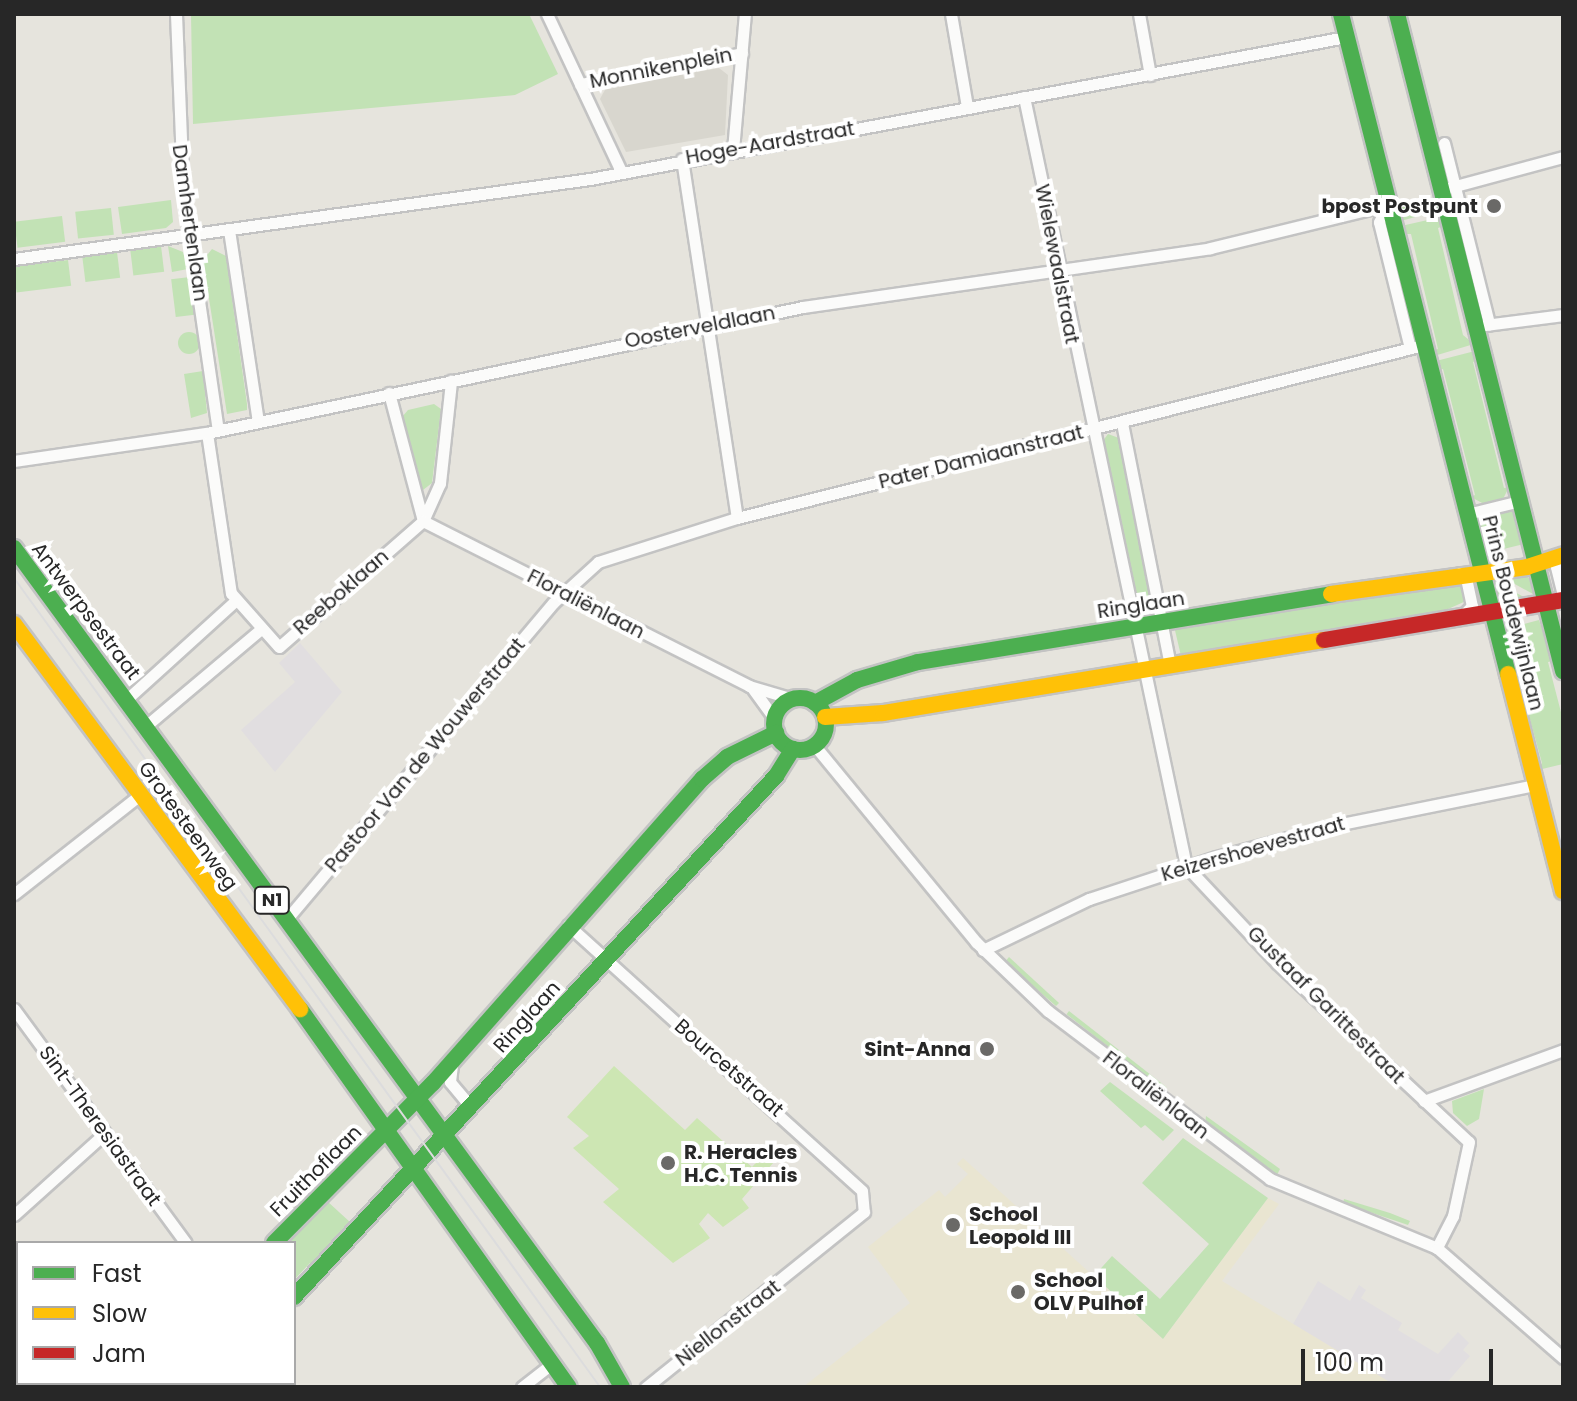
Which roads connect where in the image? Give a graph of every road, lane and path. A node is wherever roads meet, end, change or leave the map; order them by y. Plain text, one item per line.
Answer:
1 (176, 14) edge
2 (547, 14) edge
3 (745, 14) edge
4 (951, 14) edge
5 (1139, 14) edge
6 (1341, 14) edge
7 (1397, 14) edge
8 (1346, 37) junction
9 (742, 53) junction
10 (1150, 75) junction
11 (580, 84) junction
12 (1024, 97) junction
13 (967, 107) junction
14 (1444, 143) dead end
15 (733, 150) junction
16 (1563, 157) edge
17 (682, 159) junction
18 (621, 171) junction
19 (1448, 188) junction
20 (1387, 205) junction
21 (229, 230) junction
22 (190, 234) junction
23 (14, 259) edge
24 (1057, 271) junction
25 (1563, 315) edge
26 (708, 324) junction
27 (1483, 326) junction
28 (1416, 346) junction
29 (451, 381) junction
30 (389, 393) junction
31 (258, 422) junction
32 (1122, 423) junction
33 (1090, 430) junction
34 (213, 432) junction
35 (14, 461) edge
36 (1520, 501) junction
37 (1467, 514) junction
38 (737, 518) junction
39 (423, 521) junction
40 (14, 548) edge
41 (1563, 556) edge
42 (1535, 562) junction
43 (1481, 570) junction
44 (1460, 573) junction
45 (567, 595) junction
46 (1557, 599) edge
47 (236, 600) junction
48 (1490, 609) junction
49 (1458, 619) junction
50 (1162, 622) junction
51 (14, 624) edge
52 (1132, 627) junction
53 (262, 628) junction
54 (1170, 666) junction
55 (1141, 671) junction
56 (1563, 671) edge
57 (749, 686) junction
58 (127, 699) junction
59 (793, 699) junction
60 (815, 703) junction
61 (825, 717) junction
62 (147, 725) junction
63 (775, 726) junction
64 (815, 746) junction
65 (793, 749) junction
66 (1535, 785) junction
67 (140, 795) junction
68 (1186, 866) junction
69 (1563, 891) edge
70 (14, 894) edge
71 (286, 920) junction
72 (568, 925) junction
73 (983, 950) junction
74 (606, 959) junction
75 (14, 1009) edge
76 (1563, 1050) edge
77 (453, 1060) junction
78 (417, 1100) junction
79 (1424, 1101) junction
80 (477, 1102) junction
81 (388, 1128) junction
82 (105, 1133) junction
83 (443, 1140) junction
84 (417, 1167) junction
85 (850, 1179) joint
86 (14, 1215) edge
87 (185, 1241) edge
88 (276, 1241) edge
89 (1437, 1248) junction
90 (296, 1295) edge
91 (1563, 1358) edge
92 (553, 1363) junction
93 (522, 1387) edge
94 (569, 1387) edge
95 (622, 1387) edge
96 (646, 1387) edge

1 - 22 street, Damhertenlaan
2 - 11 street
3 - 9 street
4 - 13 street
5 - 10 street
6 - 8 main road, Prins Boudewijnlaan
7 - 19 main road, Prins Boudewijnlaan
8 - 10 street, Hoge-Aardstraat
8 - 20 main road, Prins Boudewijnlaan
9 - 11 street, Monnikenplein
9 - 15 street, Monnikenplein
10 - 12 street, Hoge-Aardstraat
11 - 18 street, Monnikenplein
12 - 13 street, Hoge-Aardstraat
12 - 24 street, Wielewaalstraat
13 - 15 street, Hoge-Aardstraat
14 - 19 street, Prins Boudewijnlaan
15 - 17 street, Hoge-Aardstraat
16 - 19 street
17 - 18 street, Hoge-Aardstraat
17 - 26 street
18 - 21 street, Hoge-Aardstraat
19 - 27 main road, Prins Boudewijnlaan
20 - 24 street, Oosterveldlaan
20 - 28 main road, Prins Boudewijnlaan
21 - 22 street, Hoge-Aardstraat
21 - 31 street, Damhertenlaan
22 - 23 street, Hoge-Aardstraat
22 - 34 street, Damhertenlaan
24 - 26 street, Oosterveldlaan
24 - 33 street, Wielewaalstraat
25 - 27 street
26 - 29 street, Oosterveldlaan
26 - 38 street
27 - 36 main road, Prins Boudewijnlaan
28 - 32 street, Pater Damiaanstraat
28 - 37 main road, Prins Boudewijnlaan
29 - 30 street, Oosterveldlaan
29 - 39 street
30 - 31 street, Oosterveldlaan
30 - 39 street
31 - 34 street, Oosterveldlaan
32 - 33 street, Pater Damiaanstraat
32 - 50 street
33 - 38 street, Pater Damiaanstraat
33 - 52 street, Wielewaalstraat
34 - 35 street, Oosterveldlaan
34 - 47 street, Damhertenlaan
36 - 37 street
36 - 42 main road, Prins Boudewijnlaan
37 - 43 main road, Prins Boudewijnlaan
38 - 45 street, Pater Damiaanstraat
39 - 45 street, Floraliënlaan
39 - 53 street, Reeboklaan
40 - 58 main road, Antwerpsestraat / N1
41 - 42 main road, Ringlaan
41 - 46 street
42 - 43 main road, Ringlaan
42 - 46 main road, Prins Boudewijnlaan
43 - 44 main road, Ringlaan
43 - 48 main road, Prins Boudewijnlaan
44 - 49 street
44 - 50 main road, Ringlaan
45 - 57 street, Floraliënlaan
45 - 71 street, Pastoor Van de Wouwerstraat
46 - 48 main road
46 - 56 main road, Prins Boudewijnlaan
47 - 53 street, Damhertenlaan
47 - 58 street
48 - 49 main road
48 - 66 main road, Prins Boudewijnlaan
49 - 54 main road
50 - 52 main road, Ringlaan
50 - 54 street
51 - 67 main road, Grotesteenweg / N1
52 - 55 street, Wielewaalstraat
52 - 60 main road, Ringlaan
53 - 62 street
54 - 55 main road
55 - 61 main road
55 - 68 street, Wielewaalstraat
57 - 59 street, Floraliënlaan
57 - 63 street, Floraliënlaan
58 - 62 main road, Grotesteenweg / N1
59 - 60 main road
59 - 63 main road, Ringlaan
60 - 61 main road
61 - 64 main road
62 - 71 main road, Grotesteenweg / N1
63 - 65 main road
63 - 72 main road, Ringlaan
64 - 65 main road
64 - 73 street, Floraliënlaan
65 - 74 main road, Ringlaan
66 - 68 street, Keizershoevestraat
66 - 69 main road, Prins Boudewijnlaan
67 - 70 street
67 - 81 main road, Grotesteenweg / N1
68 - 73 street, Keizershoevestraat
68 - 79 street, Gustaaf Garittestraat
71 - 78 main road, Grotesteenweg / N1
72 - 74 street
72 - 77 main road, Ringlaan
73 - 89 street, Floraliënlaan
74 - 80 main road, Ringlaan
74 - 85 street, Bourcetstraat
75 - 82 street, Sint-Theresiastraat
76 - 79 street
77 - 78 main road, Ringlaan
77 - 80 street
78 - 81 main road, Fruithoflaan
78 - 83 main road, N1
79 - 89 street, Gustaaf Garittestraat
80 - 83 main road, Ringlaan
81 - 84 main road, N1
81 - 88 main road, Fruithoflaan
82 - 86 street
82 - 87 street, Sint-Theresiastraat
83 - 84 main road, Ringlaan
83 - 95 main road, N1
84 - 90 main road
84 - 92 main road, N1
85 - 96 street, Niellonstraat
89 - 91 street, Floraliënlaan
92 - 93 street
92 - 94 main road, N1

